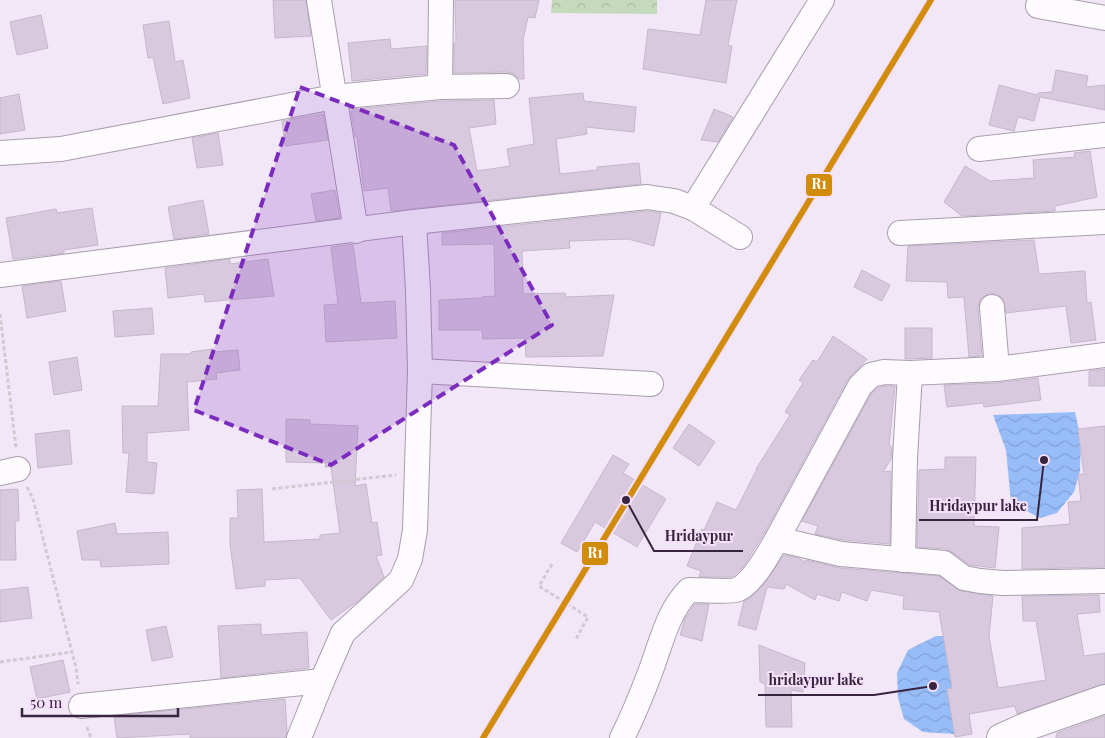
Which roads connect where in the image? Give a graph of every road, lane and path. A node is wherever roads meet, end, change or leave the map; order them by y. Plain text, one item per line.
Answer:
1 (319, 0) edge
2 (441, 0) edge
3 (822, 0) edge
4 (1038, 6) dead end
5 (1105, 18) edge
6 (507, 86) dead end
7 (440, 87) junction
8 (334, 97) junction
9 (1105, 135) edge
10 (979, 149) dead end
11 (0, 153) edge
12 (693, 208) junction
13 (414, 222) junction
14 (1105, 222) edge
15 (356, 231) junction
16 (900, 233) dead end
17 (740, 238) dead end
18 (0, 275) edge
19 (992, 307) dead end
20 (0, 314) edge
21 (1105, 355) edge
22 (997, 369) junction
23 (420, 372) junction
24 (910, 373) junction
25 (651, 384) dead end
26 (9, 471) edge
27 (416, 473) junction
28 (272, 489) dead end
29 (777, 539) junction
30 (902, 560) junction
31 (552, 564) dead end
32 (1105, 581) edge
33 (576, 639) dead end
34 (72, 652) junction
35 (0, 662) edge
36 (322, 680) junction
37 (1105, 699) edge
38 (81, 706) junction
39 (91, 738) edge
40 (299, 738) edge
41 (622, 738) edge
42 (1000, 738) edge

1 - 8 street
2 - 7 street
3 - 12 street
4 - 5 street
6 - 7 street
7 - 8 street
8 - 11 street
8 - 15 street
9 - 10 street
12 - 13 street
12 - 17 street
13 - 15 street
13 - 23 street
14 - 16 street
15 - 18 street
19 - 22 street
20 - 26 path
21 - 22 street
22 - 24 street
23 - 25 street
23 - 27 street
24 - 29 street
24 - 30 street
26 - 34 path
27 - 28 path
27 - 36 street
29 - 30 street
29 - 41 street
30 - 32 street
31 - 33 path
34 - 35 path
34 - 38 path
36 - 38 street
36 - 40 street
37 - 42 street
38 - 39 path

